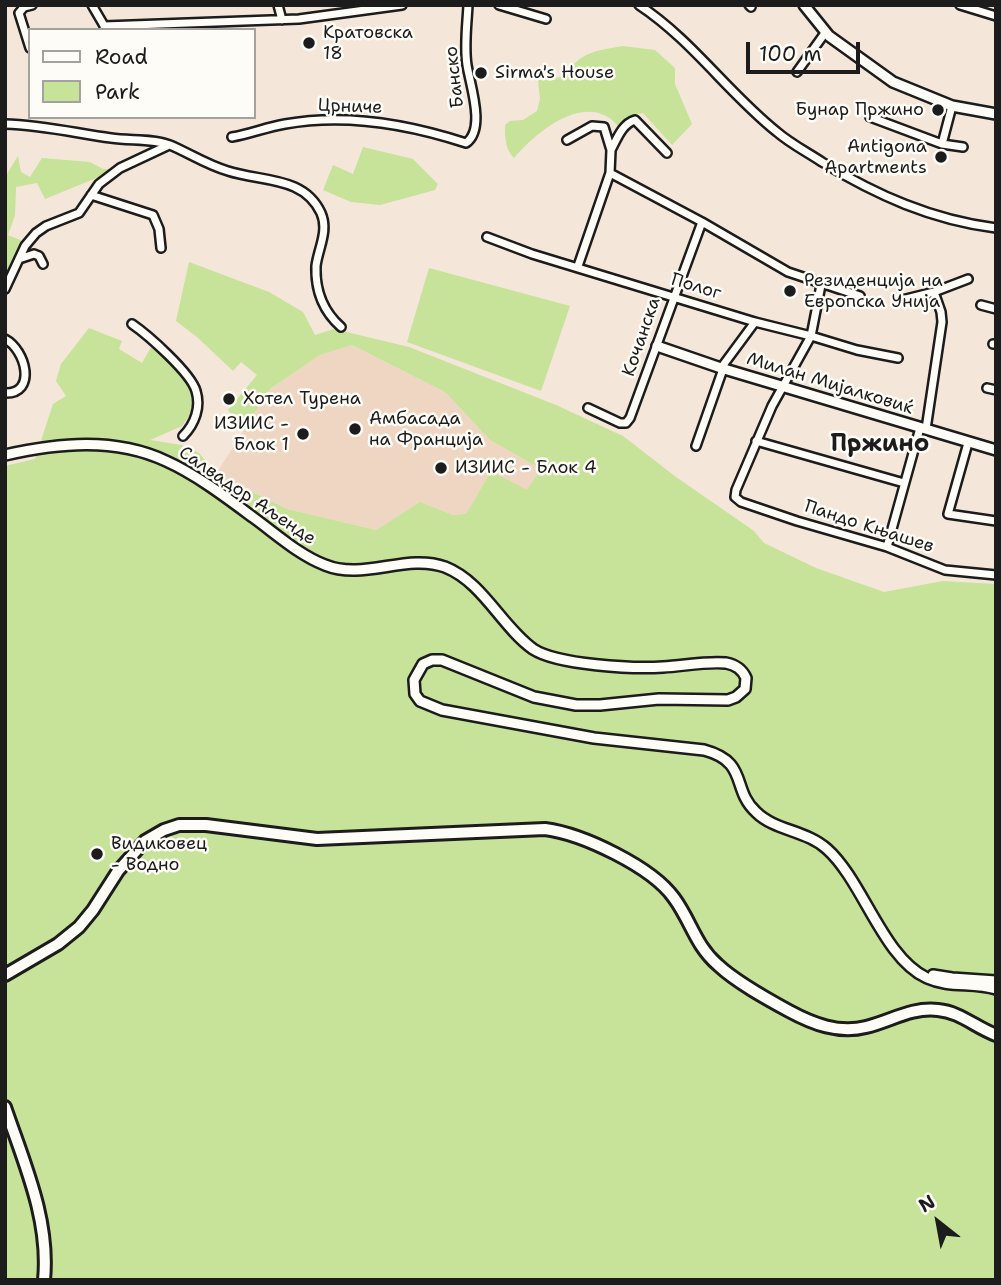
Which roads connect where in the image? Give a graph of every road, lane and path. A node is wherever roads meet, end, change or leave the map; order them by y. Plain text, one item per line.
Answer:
1 (32, 5) edge
2 (92, 5) edge
3 (278, 5) edge
4 (402, 5) edge
5 (468, 5) edge
6 (499, 5) edge
7 (639, 5) edge
8 (804, 5) edge
9 (960, 5) edge
10 (996, 16) edge
11 (546, 19) dead end
12 (282, 20) junction
13 (105, 28) edge
14 (825, 33) junction
15 (28, 42) edge
16 (797, 72) dead end
17 (952, 106) junction
18 (996, 114) edge
19 (870, 117) dead end
20 (5, 124) edge
21 (233, 137) dead end
22 (567, 140) dead end
23 (466, 143) joint
24 (942, 144) junction
25 (169, 145) junction
26 (963, 148) dead end
27 (611, 150) junction
28 (667, 153) dead end
29 (610, 173) junction
30 (91, 195) junction
31 (702, 222) junction
32 (996, 228) edge
33 (487, 237) dead end
34 (160, 248) dead end
35 (19, 259) junction
36 (43, 264) dead end
37 (578, 266) junction
38 (968, 279) dead end
39 (821, 285) junction
40 (5, 289) edge
41 (934, 292) junction
42 (860, 296) dead end
43 (673, 297) junction
44 (898, 302) dead end
45 (981, 306) dead end
46 (996, 309) edge
47 (755, 322) junction
48 (132, 324) dead end
49 (341, 327) dead end
50 (811, 335) junction
51 (5, 339) edge
52 (657, 346) junction
53 (898, 358) dead end
54 (722, 369) junction
55 (782, 386) junction
56 (987, 388) dead end
57 (996, 390) edge
58 (5, 393) edge
59 (588, 408) dead end
60 (923, 429) junction
61 (183, 436) dead end
62 (756, 441) junction
63 (968, 443) junction
64 (696, 446) dead end
65 (996, 450) edge
66 (5, 455) edge
67 (904, 483) junction
68 (996, 521) edge
69 (887, 547) junction
70 (996, 575) edge
71 (885, 933) junction
72 (5, 975) edge
73 (996, 981) edge
74 (996, 989) edge
75 (996, 1026) edge
76 (852, 1029) junction
77 (996, 1035) edge
78 (5, 1107) edge
79 (44, 1280) edge

1 - 15 street
2 - 13 street
3 - 12 street
4 - 12 street
5 - 23 street, Банско
6 - 11 street
7 - 32 street
8 - 14 street
9 - 10 street
12 - 13 street
14 - 16 street
14 - 17 street
17 - 18 street
17 - 24 street
19 - 24 street
20 - 25 street
21 - 23 street, Црниче
22 - 27 street
24 - 26 street
25 - 30 street
25 - 49 street
27 - 28 street
27 - 29 street
29 - 31 street
29 - 37 street
30 - 34 street
30 - 35 street
31 - 39 street
31 - 43 street, Кочанска
33 - 37 street, Полог
35 - 36 street
35 - 40 street
37 - 43 street, Полог
38 - 41 street
39 - 42 street
39 - 50 street
41 - 44 street
41 - 60 street
43 - 47 street, Полог
43 - 52 street, Кочанска
45 - 46 street
47 - 50 street, Полог
47 - 54 street
48 - 61 street, Салвадор Аљенде
50 - 53 street, Полог
50 - 55 street
51 - 58 street
52 - 54 street, Милан Мијалковиќ
52 - 59 street, Кочанска
54 - 55 street, Милан Мијалковиќ
54 - 64 street
55 - 60 street, Милан Мијалковиќ
55 - 62 street
56 - 57 street
60 - 63 street, Милан Мијалковиќ
60 - 67 street
62 - 67 street
62 - 69 street, Пандо Књашев
63 - 65 street, Милан Мијалковиќ
63 - 68 street
66 - 71 street, Салвадор Аљенде
67 - 69 street
69 - 70 street, Пандо Књашев
71 - 73 street
71 - 74 street
72 - 76 main road
75 - 76 main road
76 - 77 main road
78 - 79 main road

